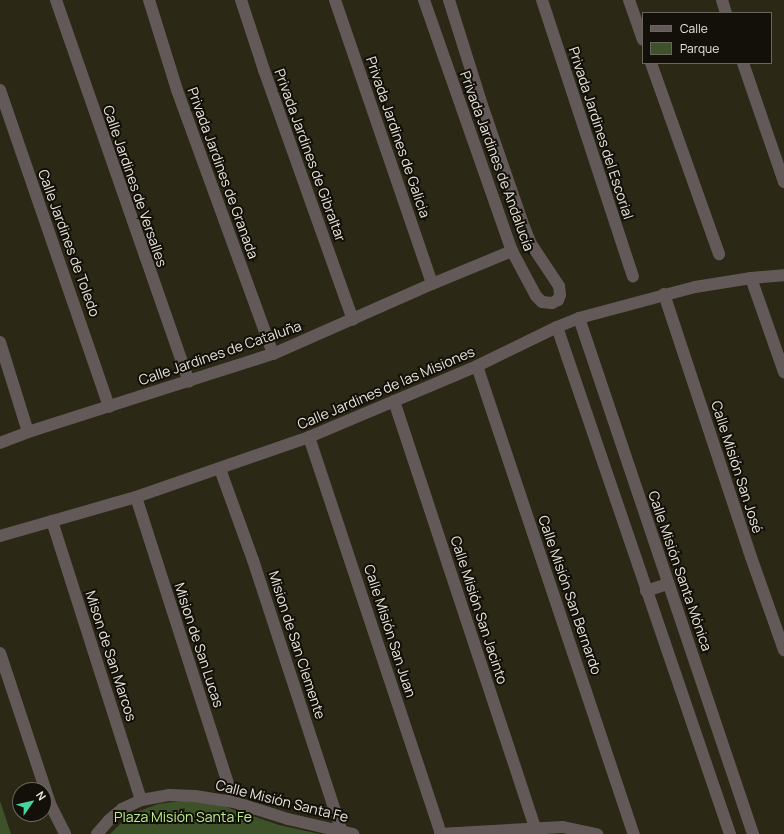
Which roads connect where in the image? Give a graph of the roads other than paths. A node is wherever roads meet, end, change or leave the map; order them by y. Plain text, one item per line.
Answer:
1 (56, 0) edge
2 (149, 0) edge
3 (241, 0) edge
4 (334, 0) edge
5 (424, 0) edge
6 (449, 0) edge
7 (542, 0) edge
8 (629, 0) edge
9 (722, 0) edge
10 (726, 12) edge
11 (642, 37) edge
12 (651, 64) edge
13 (743, 64) edge
14 (0, 90) edge
15 (784, 182) edge
16 (512, 251) junction
17 (719, 254) dead end
18 (784, 275) edge
19 (633, 276) dead end
20 (751, 278) junction
21 (432, 284) junction
22 (664, 294) junction
23 (579, 318) junction
24 (353, 320) junction
25 (557, 327) junction
26 (0, 342) edge
27 (273, 354) junction
28 (477, 366) junction
29 (784, 372) edge
30 (189, 382) junction
31 (394, 401) junction
32 (109, 407) junction
33 (28, 432) junction
34 (310, 438) junction
35 (0, 443) edge
36 (220, 469) junction
37 (136, 497) junction
38 (52, 521) junction
39 (0, 536) edge
40 (668, 584) junction
41 (646, 591) junction
42 (784, 650) edge
43 (0, 653) edge
44 (141, 800) junction
45 (234, 802) junction
46 (535, 827) junction
47 (348, 833) edge
48 (65, 834) edge
49 (97, 834) edge
50 (440, 834) edge
51 (597, 834) edge
52 (634, 834) edge
53 (730, 834) edge
54 (753, 834) edge

1 - 30 street, Calle Jardines de Versalles
2 - 27 street, Privada Jardines de Granada
3 - 24 street, Privada Jardines de Gibraltar
4 - 21 street, Privada Jardines de Galicia
5 - 16 street, Privada Jardines de Andalucía
6 - 16 street, Privada Jardines de Andalucía
7 - 19 street, Privada Jardines del Escorial
8 - 11 street
9 - 10 street
12 - 17 street
13 - 15 street
14 - 32 street, Calle Jardines de Toledo
16 - 21 street, Calle Jardines de Cataluña
18 - 20 street, Calle Jardines de las Misiones
20 - 22 street, Calle Jardines de las Misiones
20 - 29 street
21 - 24 street, Calle Jardines de Cataluña
22 - 23 street, Calle Jardines de las Misiones
22 - 42 street, Calle Misión San José
23 - 25 street, Calle Jardines de las Misiones
23 - 40 street, Calle Misión Santa Mónica
24 - 27 street, Calle Jardines de Cataluña
25 - 28 street, Calle Jardines de las Misiones
25 - 41 street
26 - 33 street
27 - 30 street, Calle Jardines de Cataluña
28 - 31 street, Calle Jardines de las Misiones
28 - 52 street, Calle Misión San Bernardo
30 - 32 street, Calle Jardines de Cataluña
31 - 34 street, Calle Jardines de las Misiones
31 - 46 street, Calle Misión San Jacinto
32 - 33 street, Calle Jardines de Cataluña
33 - 35 street, Calle Jardines de Cataluña
34 - 36 street, Calle Jardines de las Misiones
34 - 50 street, Calle Misión San Juan
36 - 37 street, Calle Jardines de las Misiones
36 - 47 street, Mision de San Clemente
37 - 38 street, Calle Jardines de las Misiones
37 - 45 street, Mision de San Lucas
38 - 39 street, Calle Jardines de las Misiones
38 - 44 street, Mison de San Marcos
40 - 41 street
40 - 54 street, Calle Misión Santa Mónica
41 - 53 street
43 - 48 street
44 - 45 street, Calle Misión Santa Fe
44 - 49 street, Calle Misión Santa Fe
45 - 47 street, Calle Misión Santa Fe
46 - 50 street
46 - 51 street

